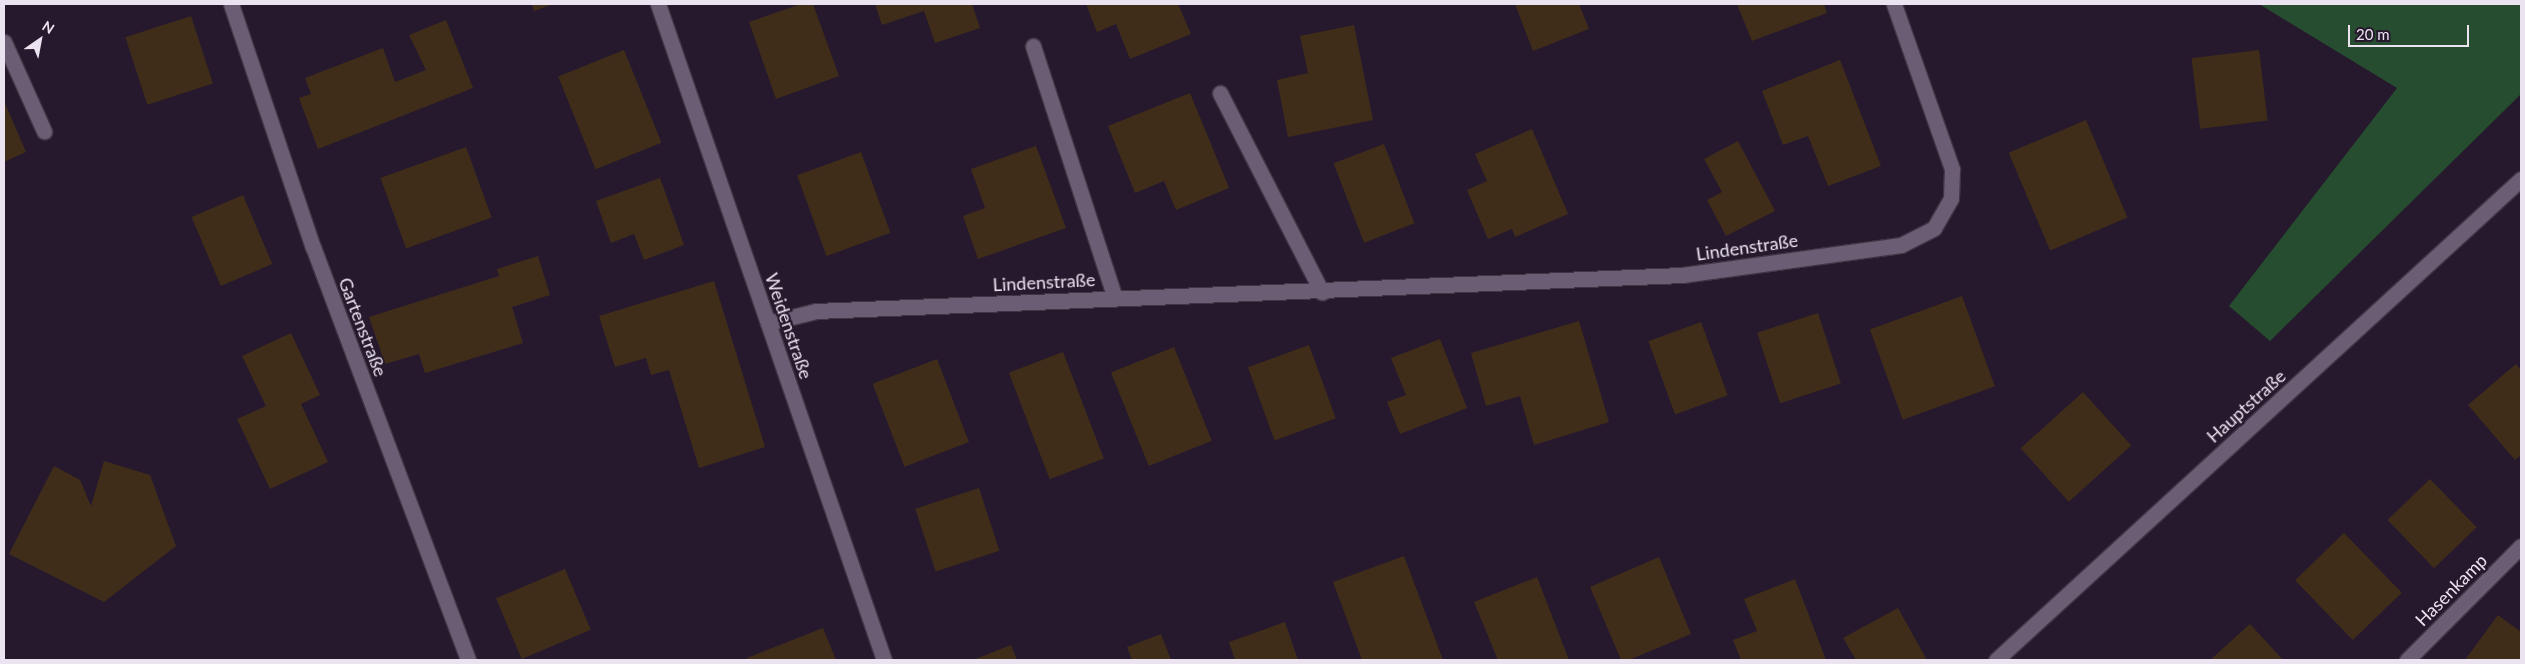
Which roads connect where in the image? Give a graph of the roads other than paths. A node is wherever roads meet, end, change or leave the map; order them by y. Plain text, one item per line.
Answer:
1 (231, 4) edge
2 (658, 4) edge
3 (1894, 4) edge
4 (4, 42) edge
5 (1033, 46) dead end
6 (1220, 93) dead end
7 (44, 131) dead end
8 (2521, 179) edge
9 (1322, 292) junction
10 (1115, 298) junction
11 (768, 323) junction
12 (2521, 546) edge
13 (468, 660) edge
14 (884, 660) edge
15 (1996, 660) edge
16 (2407, 660) edge

1 - 13 street, Gartenstraße
2 - 11 street, Weidenstraße
3 - 9 street, Lindenstraße
4 - 7 street
5 - 10 street
6 - 9 street
8 - 15 street, Hauptstraße
9 - 10 street, Lindenstraße
10 - 11 street, Lindenstraße
11 - 14 street, Weidenstraße
12 - 16 street, Hasenkamp

